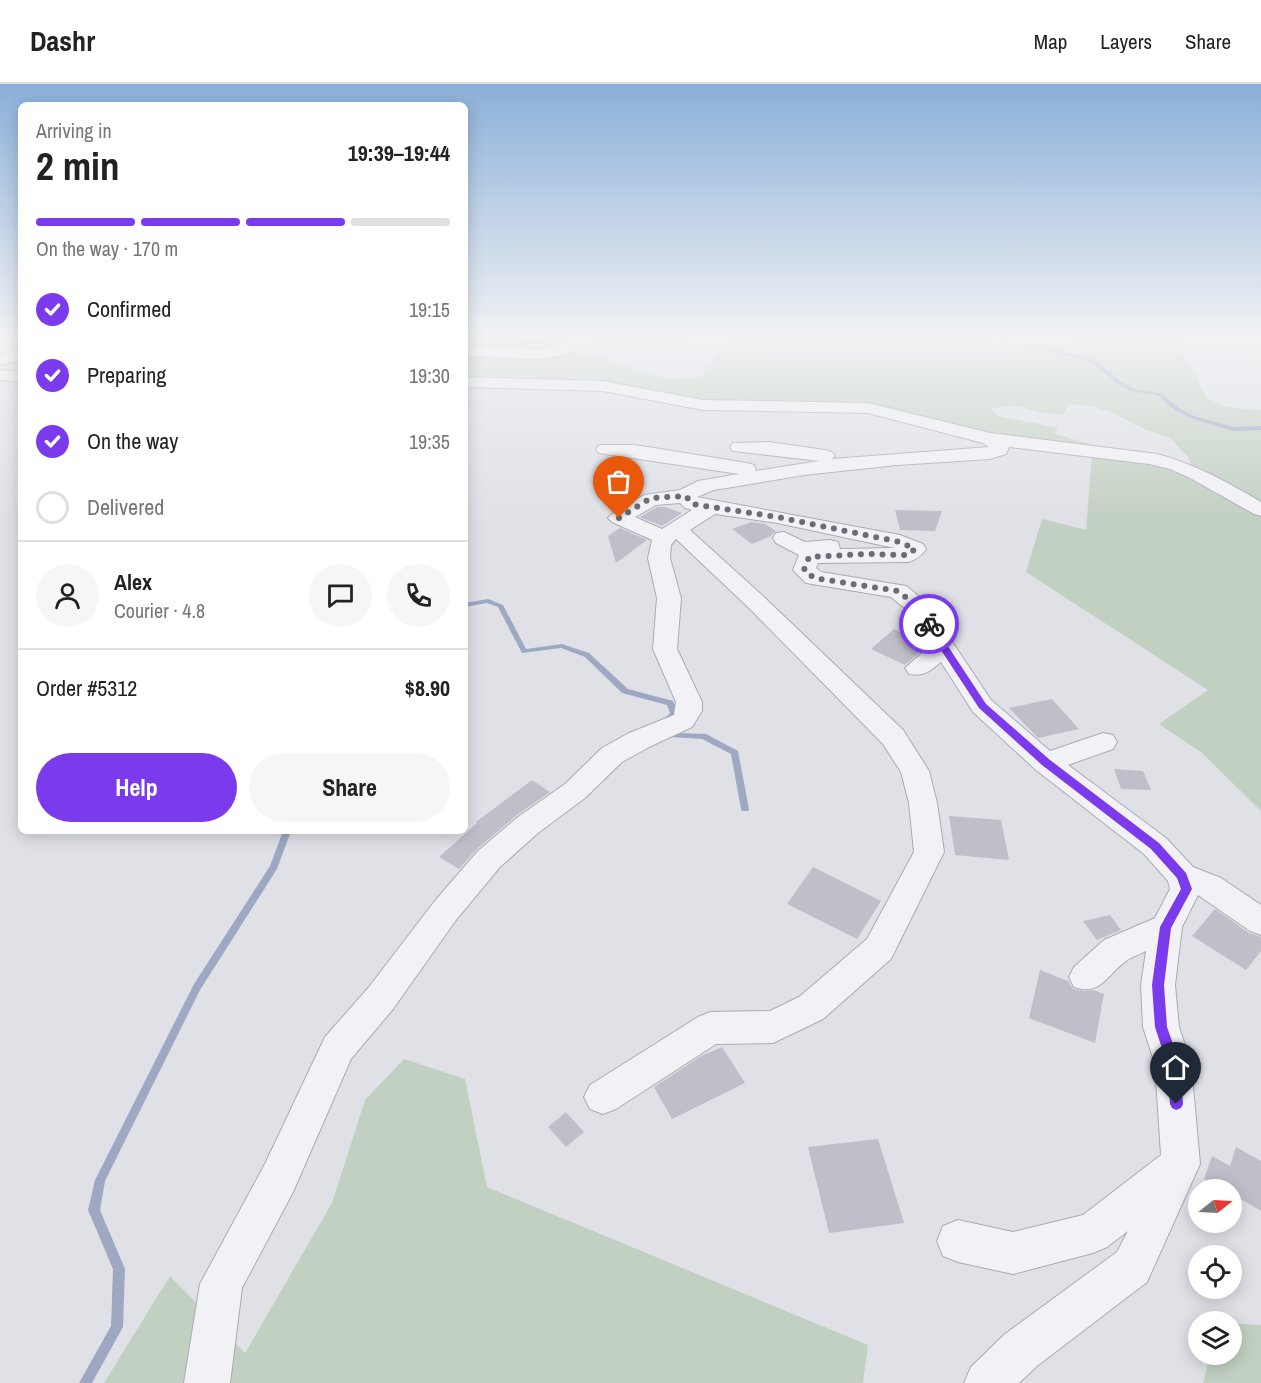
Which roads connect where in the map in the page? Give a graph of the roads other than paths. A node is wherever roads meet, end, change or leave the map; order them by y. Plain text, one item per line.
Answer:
1 (658, 397) edge
2 (951, 430) junction
3 (919, 435) dead end
4 (990, 439) junction
5 (740, 447) dead end
6 (606, 449) dead end
7 (901, 457) junction
8 (799, 468) junction
9 (699, 502) junction
10 (1261, 510) edge
11 (896, 526) dead end
12 (780, 527) junction
13 (671, 534) junction
14 (867, 554) junction
15 (944, 648) junction
16 (918, 668) dead end
17 (1102, 742) dead end
18 (1046, 763) junction
19 (1182, 876) junction
20 (1261, 922) edge
21 (1166, 927) junction
22 (1086, 977) dead end
23 (603, 1096) dead end
24 (1181, 1164) junction
25 (958, 1241) dead end
26 (207, 1383) edge
27 (987, 1383) edge

1 - 2 street
2 - 3 street
2 - 4 street
4 - 7 street
4 - 10 street
5 - 7 street
6 - 8 street
7 - 8 street
8 - 9 street
9 - 12 street
9 - 13 street
9 - 13 street
11 - 12 street
12 - 14 street
12 - 14 street
13 - 23 street
13 - 26 street
14 - 15 street
15 - 16 street
15 - 18 street
17 - 18 street
18 - 19 street
19 - 20 street
19 - 21 street
21 - 22 street
21 - 24 street
24 - 25 street
24 - 27 street

